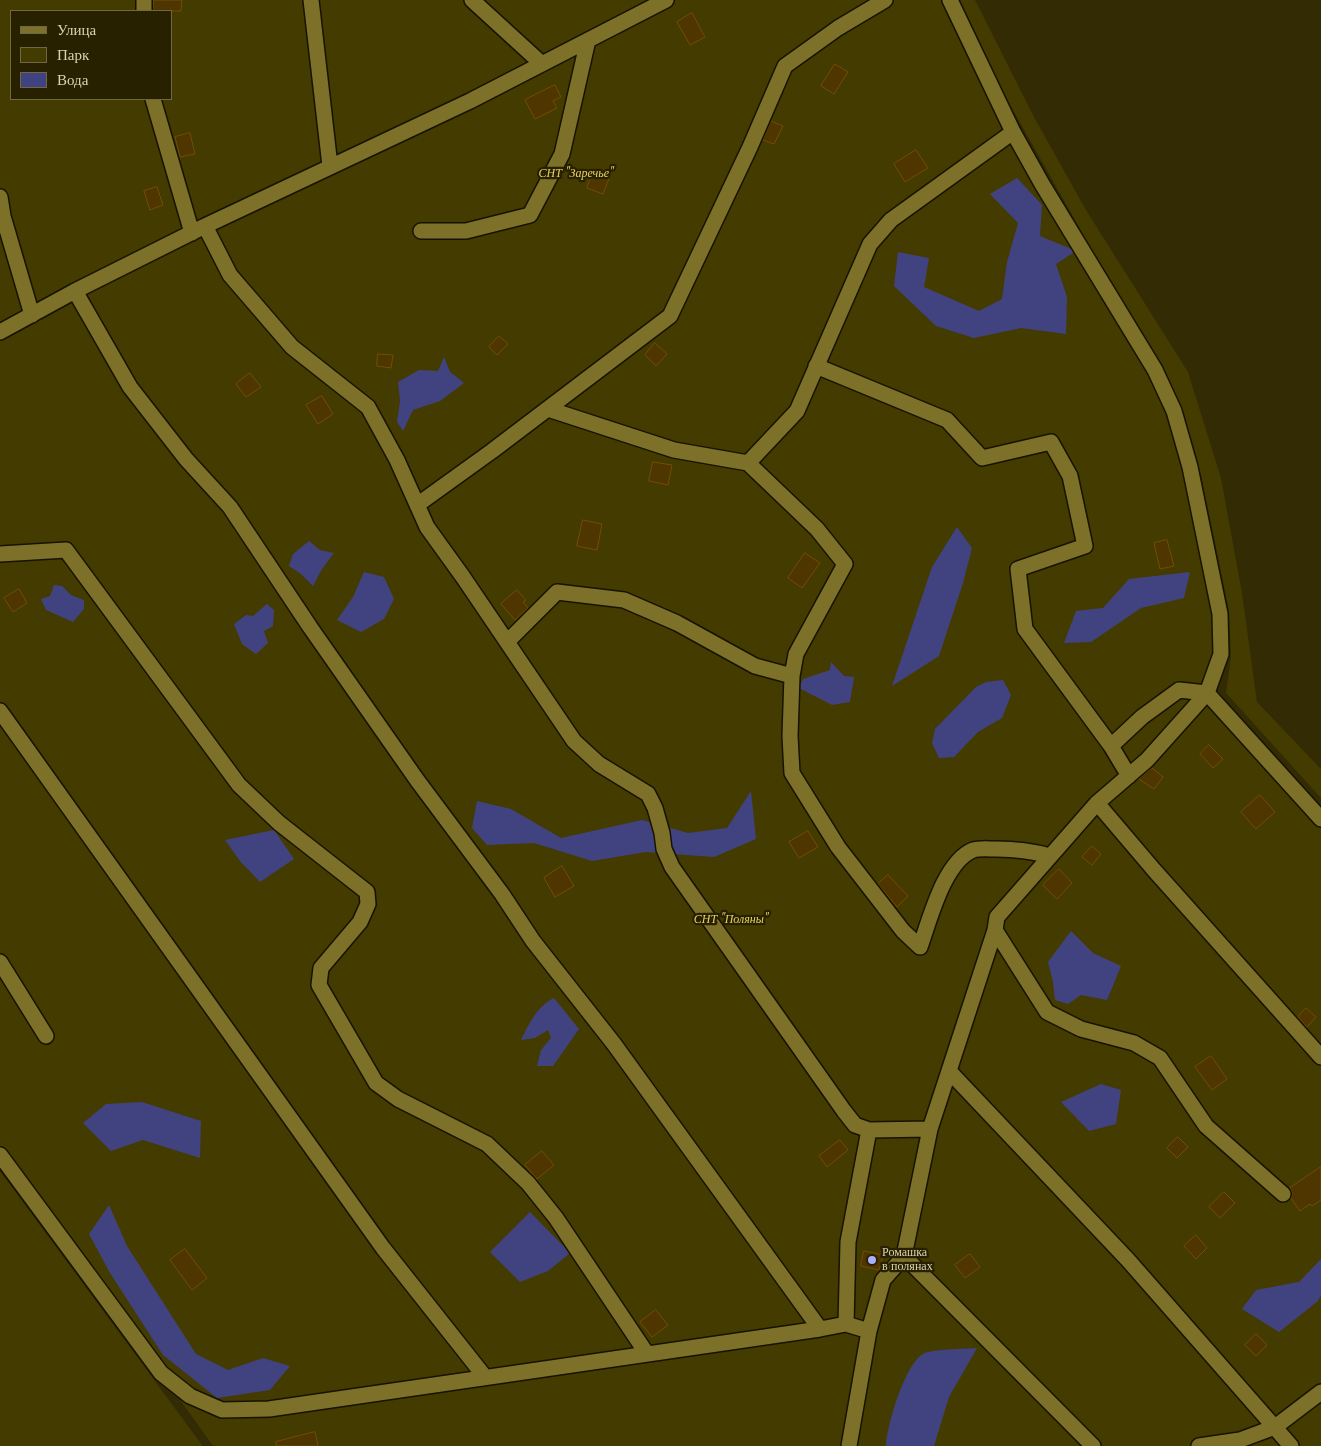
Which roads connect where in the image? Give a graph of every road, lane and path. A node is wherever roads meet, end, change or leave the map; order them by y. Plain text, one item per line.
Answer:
1 (311, 0) edge
2 (472, 0) edge
3 (666, 0) edge
4 (885, 0) edge
5 (950, 0) edge
6 (588, 40) junction
7 (542, 64) junction
8 (153, 100) edge
9 (1013, 132) junction
10 (330, 166) junction
11 (0, 197) edge
12 (1, 217) edge
13 (199, 230) junction
14 (421, 232) dead end
15 (75, 291) junction
16 (32, 315) junction
17 (0, 332) edge
18 (816, 366) junction
19 (548, 409) junction
20 (748, 463) junction
21 (417, 505) junction
22 (0, 554) edge
23 (507, 642) junction
24 (792, 676) junction
25 (1207, 693) junction
26 (0, 711) edge
27 (1111, 746) junction
28 (1129, 776) junction
29 (1097, 803) junction
30 (1321, 819) edge
31 (1050, 856) junction
32 (995, 930) junction
33 (0, 962) edge
34 (46, 1036) dead end
35 (1321, 1056) edge
36 (949, 1071) junction
37 (930, 1129) junction
38 (870, 1130) junction
39 (0, 1155) edge
40 (1283, 1194) dead end
41 (904, 1256) junction
42 (846, 1324) junction
43 (820, 1329) junction
44 (869, 1330) junction
45 (646, 1354) junction
46 (485, 1377) junction
47 (1321, 1392) edge
48 (1275, 1427) junction
49 (849, 1446) edge
50 (1093, 1446) edge
51 (1199, 1446) edge
52 (1291, 1446) edge

1 - 10 street
2 - 7 street
3 - 6 street
4 - 19 street
5 - 9 street
6 - 7 street
6 - 14 street
7 - 10 street
8 - 13 street
9 - 18 street
9 - 25 street
10 - 13 street
11 - 12 street
12 - 16 street
13 - 15 street
13 - 21 street
15 - 16 street
15 - 43 street
16 - 17 street
18 - 20 street
18 - 27 street
19 - 20 street
19 - 21 street
20 - 24 street
21 - 23 street
22 - 45 street
23 - 24 street
23 - 38 street
24 - 31 street
25 - 27 street
25 - 28 street
25 - 30 street
26 - 46 street
27 - 28 street
28 - 29 street
29 - 31 street
29 - 35 street
31 - 32 street
32 - 36 street
32 - 40 street
33 - 34 street
36 - 37 street
36 - 48 street
37 - 38 street
37 - 41 street
38 - 42 street
39 - 46 street
41 - 44 street
41 - 50 street
42 - 43 street
42 - 44 street
43 - 45 street
44 - 49 street
45 - 46 street
47 - 48 street
48 - 51 street
48 - 52 street

